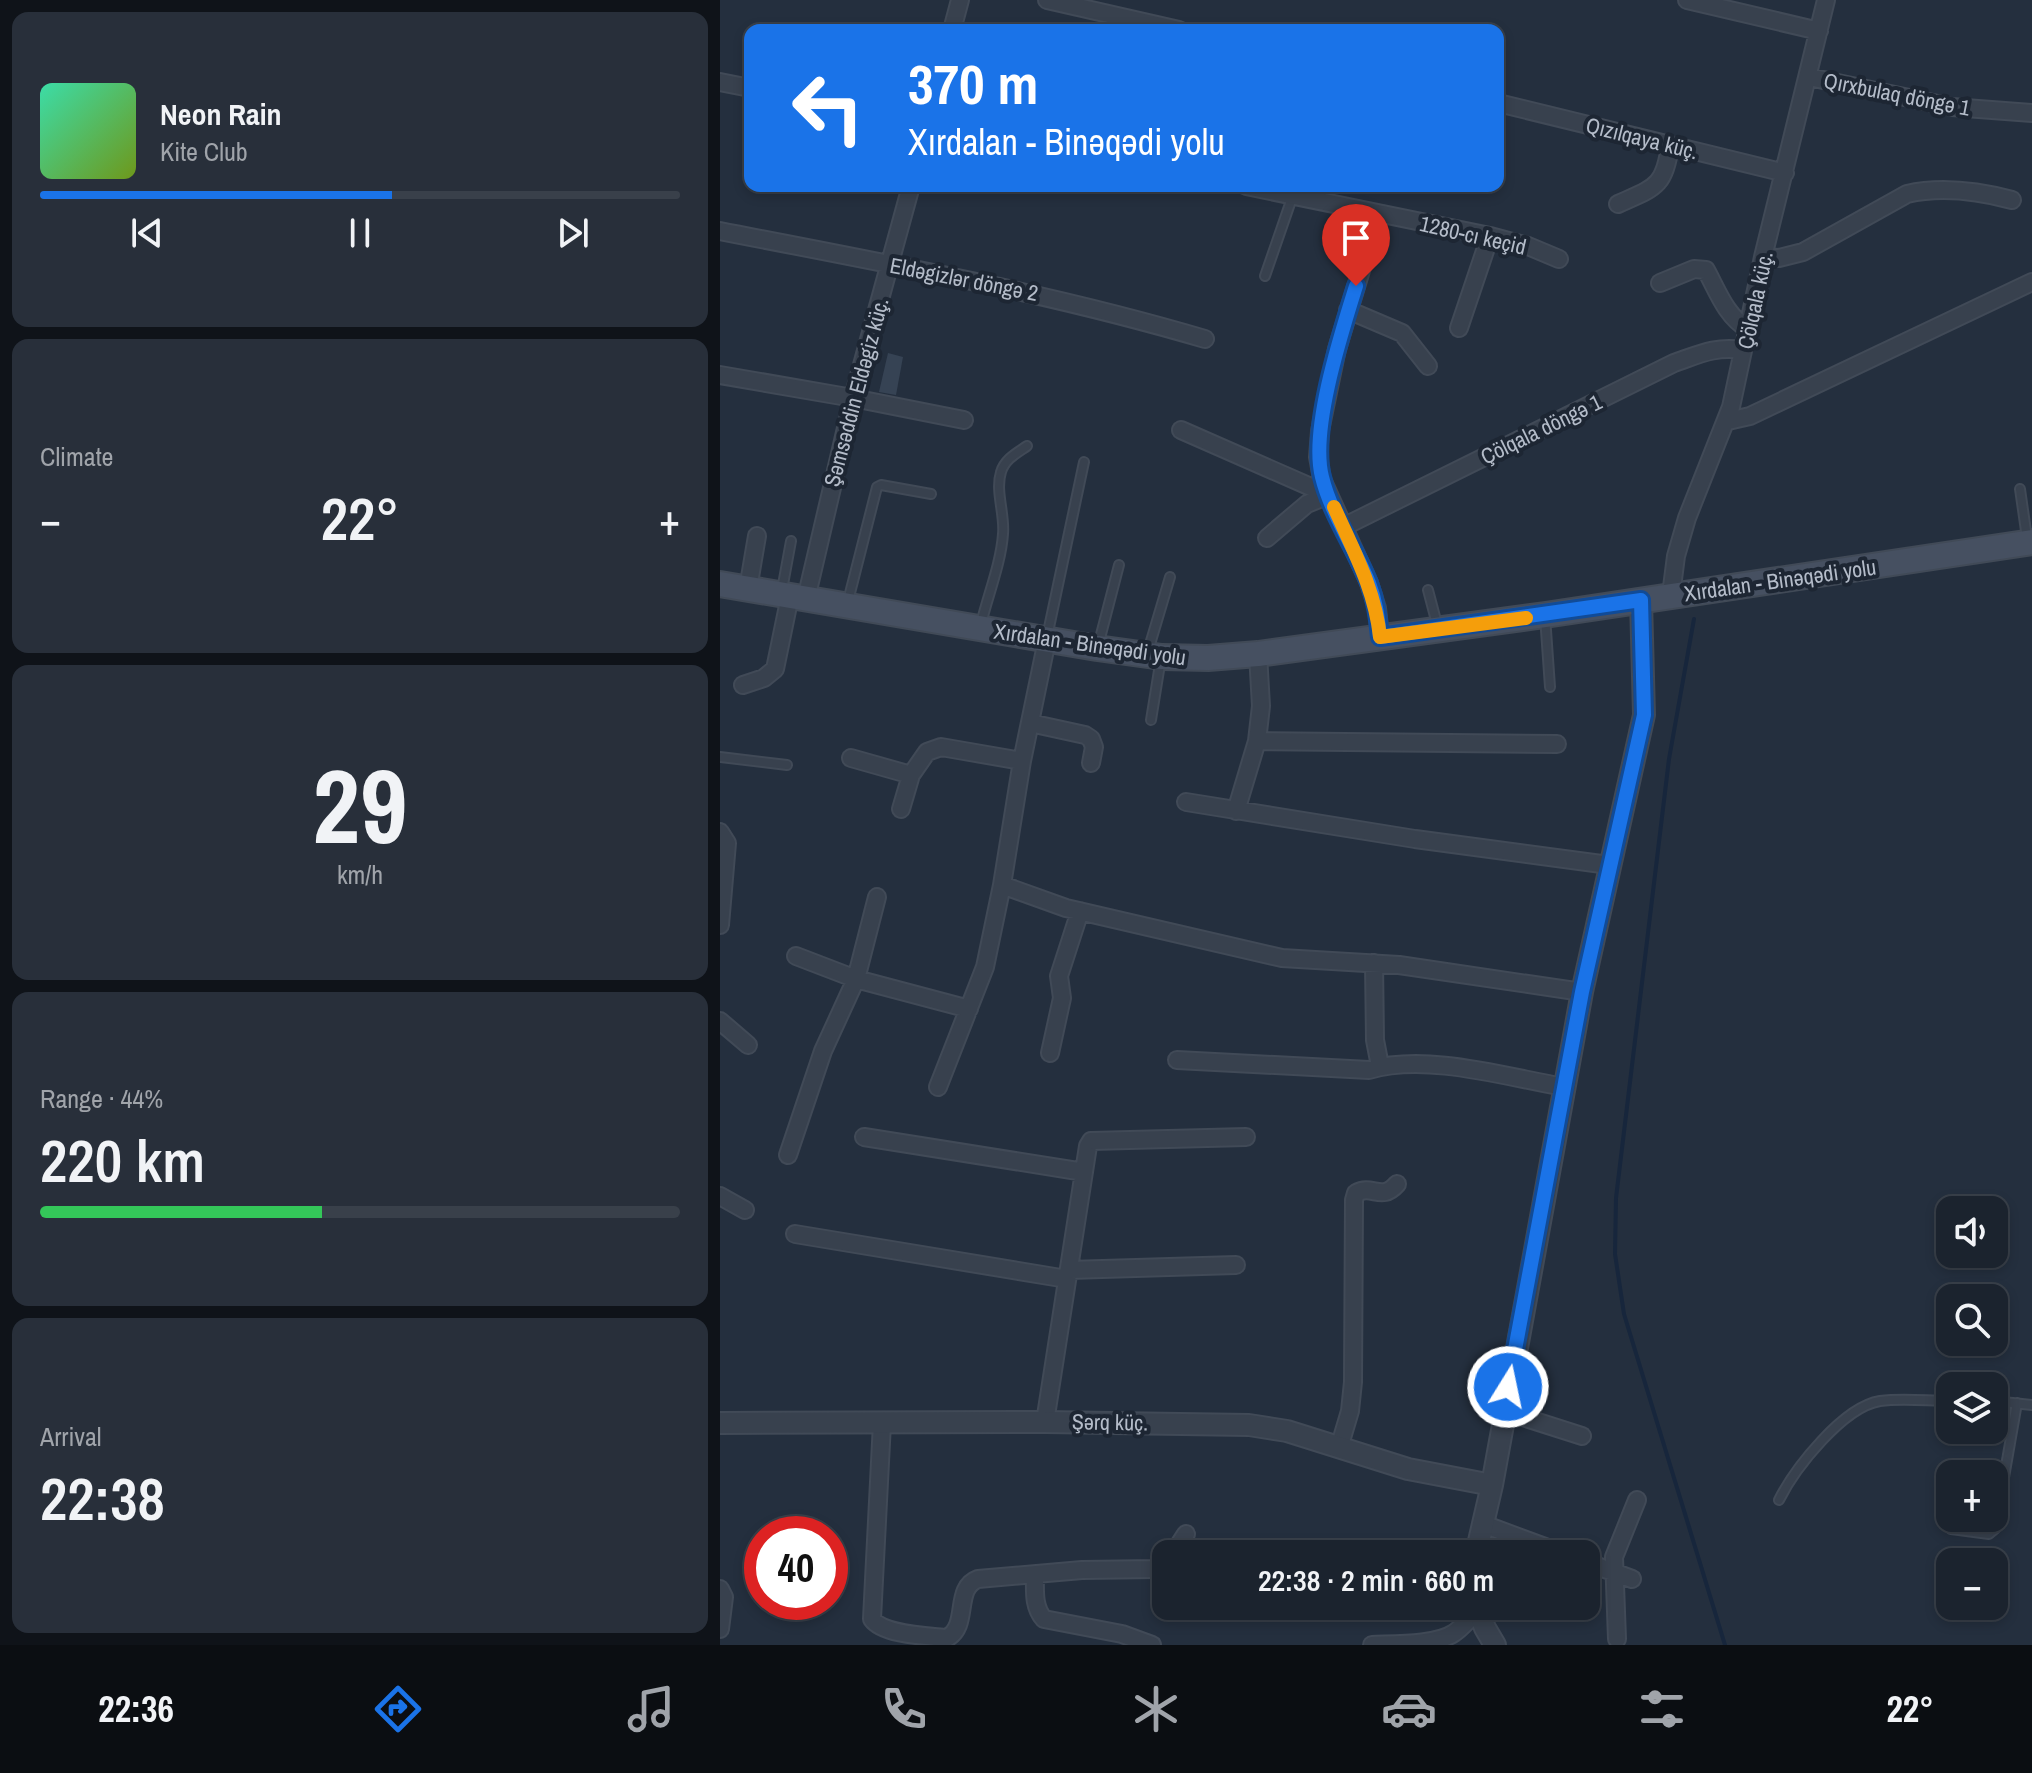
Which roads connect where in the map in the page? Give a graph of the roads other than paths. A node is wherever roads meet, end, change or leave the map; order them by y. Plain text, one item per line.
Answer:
1 (960, 0) edge
2 (1047, 0) edge
3 (1687, 0) edge
4 (1826, 0) edge
5 (954, 24) edge
6 (1153, 24) edge
7 (1819, 31) junction
8 (1809, 77) junction
9 (720, 82) edge
10 (744, 87) edge
11 (1504, 104) edge
12 (2032, 113) edge
13 (1670, 145) junction
14 (1785, 173) junction
15 (909, 192) edge
16 (1277, 192) edge
17 (1293, 195) junction
18 (2012, 200) dead end
19 (1618, 204) dead end
20 (1378, 215) junction
21 (720, 231) edge
22 (1490, 236) junction
23 (1763, 257) junction
24 (1559, 259) dead end
25 (889, 264) junction
26 (1265, 276) dead end
27 (2032, 282) edge
28 (1660, 283) dead end
29 (1348, 310) junction
30 (1459, 328) dead end
31 (1748, 329) junction
32 (1205, 339) dead end
33 (1743, 350) junction
34 (1428, 366) dead end
35 (720, 375) edge
36 (853, 398) junction
37 (964, 420) dead end
38 (1728, 421) junction
39 (1181, 430) dead end
40 (1027, 446) dead end
41 (1084, 462) dead end
42 (2020, 489) dead end
43 (931, 494) dead end
44 (1329, 495) junction
45 (1343, 527) junction
46 (757, 536) dead end
47 (1267, 538) dead end
48 (791, 541) dead end
49 (2030, 543) edge
50 (1119, 565) dead end
51 (1170, 577) dead end
52 (720, 584) edge
53 (748, 589) junction
54 (1428, 590) dead end
55 (1671, 595) junction
56 (793, 596) junction
57 (1641, 600) junction
58 (847, 606) junction
59 (1545, 615) junction
60 (979, 629) junction
61 (1438, 629) junction
62 (1380, 637) junction
63 (1047, 640) junction
64 (1097, 648) junction
65 (1258, 654) junction
66 (1154, 656) junction
67 (743, 685) dead end
68 (1550, 687) dead end
69 (1151, 720) dead end
70 (1030, 723) junction
71 (1257, 741) junction
72 (1557, 744) dead end
73 (720, 757) edge
74 (851, 758) dead end
75 (1022, 761) junction
76 (1091, 763) dead end
77 (787, 765) dead end
78 (911, 775) junction
79 (1186, 802) dead end
80 (901, 809) dead end
81 (1236, 811) junction
82 (720, 832) edge
83 (1609, 865) junction
84 (1002, 885) junction
85 (877, 897) dead end
86 (1080, 911) junction
87 (720, 925) edge
88 (796, 956) dead end
89 (1374, 963) junction
90 (856, 979) junction
91 (1582, 992) junction
92 (969, 1009) junction
93 (720, 1021) edge
94 (748, 1045) dead end
95 (1050, 1053) dead end
96 (1177, 1060) dead end
97 (1380, 1066) junction
98 (938, 1087) dead end
99 (1564, 1087) junction
100 (864, 1137) dead end
101 (1246, 1137) dead end
102 (788, 1155) dead end
103 (1084, 1172) junction
104 (1397, 1184) dead end
105 (720, 1196) edge
106 (745, 1210) dead end
107 (795, 1234) dead end
108 (1236, 1265) dead end
109 (1068, 1275) junction
110 (1936, 1401) edge
111 (2008, 1402) edge
112 (2017, 1403) junction
113 (2032, 1405) edge
114 (1504, 1411) junction
115 (1045, 1422) junction
116 (720, 1423) edge
117 (882, 1423) junction
118 (1582, 1436) dead end
119 (1339, 1448) junction
120 (2007, 1460) edge
121 (1492, 1485) junction
122 (1637, 1500) dead end
123 (1779, 1500) dead end
124 (1483, 1524) junction
125 (1186, 1534) dead end
126 (1182, 1540) edge
127 (1479, 1540) edge
128 (1526, 1540) edge
129 (1600, 1568) edge
130 (1152, 1569) edge
131 (1613, 1573) junction
132 (1035, 1575) junction
133 (1632, 1579) dead end
134 (720, 1589) edge
135 (1466, 1620) edge
136 (1483, 1620) edge
137 (720, 1629) edge
138 (1454, 1639) edge
139 (1617, 1639) dead end
140 (1152, 1645) edge
141 (1372, 1645) edge
142 (1495, 1645) edge

1 - 5 street
2 - 6 street
3 - 7 street
4 - 7 street, Çölqala küç.
7 - 8 street, Çölqala küç.
8 - 12 street, Qırxbulaq döngə 1
8 - 14 street, Çölqala küç.
9 - 10 street
11 - 13 street, Qızılqaya küç.
13 - 14 street, Qızılqaya küç.
13 - 19 street
14 - 23 street, Çölqala küç.
15 - 25 street, Şəmsəddin Eldəgiz küç.
16 - 17 street, 1280-cı keçid
17 - 20 street, 1280-cı keçid
17 - 26 lane
18 - 23 street
20 - 22 street, 1280-cı keçid
20 - 29 street
21 - 25 street, Eldəgizlər döngə 2
22 - 24 street, 1280-cı keçid
22 - 30 street
23 - 31 street, Çölqala küç.
25 - 32 street, Eldəgizlər döngə 2
25 - 36 street, Şəmsəddin Eldəgiz küç.
27 - 38 street
28 - 31 street
29 - 34 street
29 - 44 street
31 - 33 street, Çölqala küç.
33 - 38 street, Çölqala küç.
33 - 45 street, Çölqala döngə 1
35 - 36 street
36 - 37 street
36 - 56 street, Şəmsəddin Eldəgiz küç.
38 - 55 street, Çölqala küç.
39 - 44 street
40 - 60 lane
41 - 63 lane
42 - 49 lane
43 - 58 lane
44 - 45 street
44 - 47 street
45 - 62 street
46 - 53 street
48 - 56 lane
49 - 55 main road, Xırdalan - Binəqədi yolu
50 - 64 lane
51 - 66 lane
52 - 53 main road, Xırdalan - Binəqədi yolu
53 - 56 main road, Xırdalan - Binəqədi yolu
54 - 61 lane
55 - 57 main road, Xırdalan - Binəqədi yolu
56 - 58 main road, Xırdalan - Binəqədi yolu
56 - 67 street, Şəmsəddin Eldəgiz küç.
57 - 59 main road, Xırdalan - Binəqədi yolu
57 - 83 street
58 - 60 main road, Xırdalan - Binəqədi yolu
59 - 61 main road, Xırdalan - Binəqədi yolu
59 - 68 lane
60 - 63 main road, Xırdalan - Binəqədi yolu
61 - 62 main road, Xırdalan - Binəqədi yolu
62 - 65 main road, Xırdalan - Binəqədi yolu
63 - 64 main road, Xırdalan - Binəqədi yolu
63 - 70 street
64 - 66 main road, Xırdalan - Binəqədi yolu
65 - 66 main road, Xırdalan - Binəqədi yolu
65 - 71 street
66 - 69 lane
70 - 75 street
70 - 76 street
71 - 72 street
71 - 81 street
73 - 77 lane
74 - 78 street
75 - 78 street
75 - 84 street
78 - 80 street
79 - 81 street
81 - 83 street
82 - 87 street
83 - 91 street
84 - 86 street
84 - 92 street
85 - 90 street
86 - 89 street
86 - 95 street
88 - 90 street
89 - 91 street
89 - 97 street
90 - 92 street
90 - 102 street
91 - 99 street
92 - 98 street
93 - 94 street
96 - 97 street
97 - 99 street
99 - 114 street
100 - 103 street
101 - 103 street
103 - 109 street
104 - 119 street
105 - 106 street
107 - 109 street
108 - 109 street
109 - 115 street
110 - 123 lane
111 - 112 lane
112 - 113 lane
112 - 120 lane
114 - 118 street
114 - 121 street
115 - 117 street, Şərq küç.
115 - 119 street, Şərq küç.
116 - 117 street, Şərq küç.
117 - 132 street
119 - 121 street, Şərq küç.
121 - 124 street
122 - 131 street
124 - 127 street
124 - 128 street
125 - 126 street
129 - 131 street
130 - 132 street
131 - 133 street
131 - 139 street
132 - 140 street
134 - 137 street
135 - 138 street
136 - 142 street
138 - 141 street

